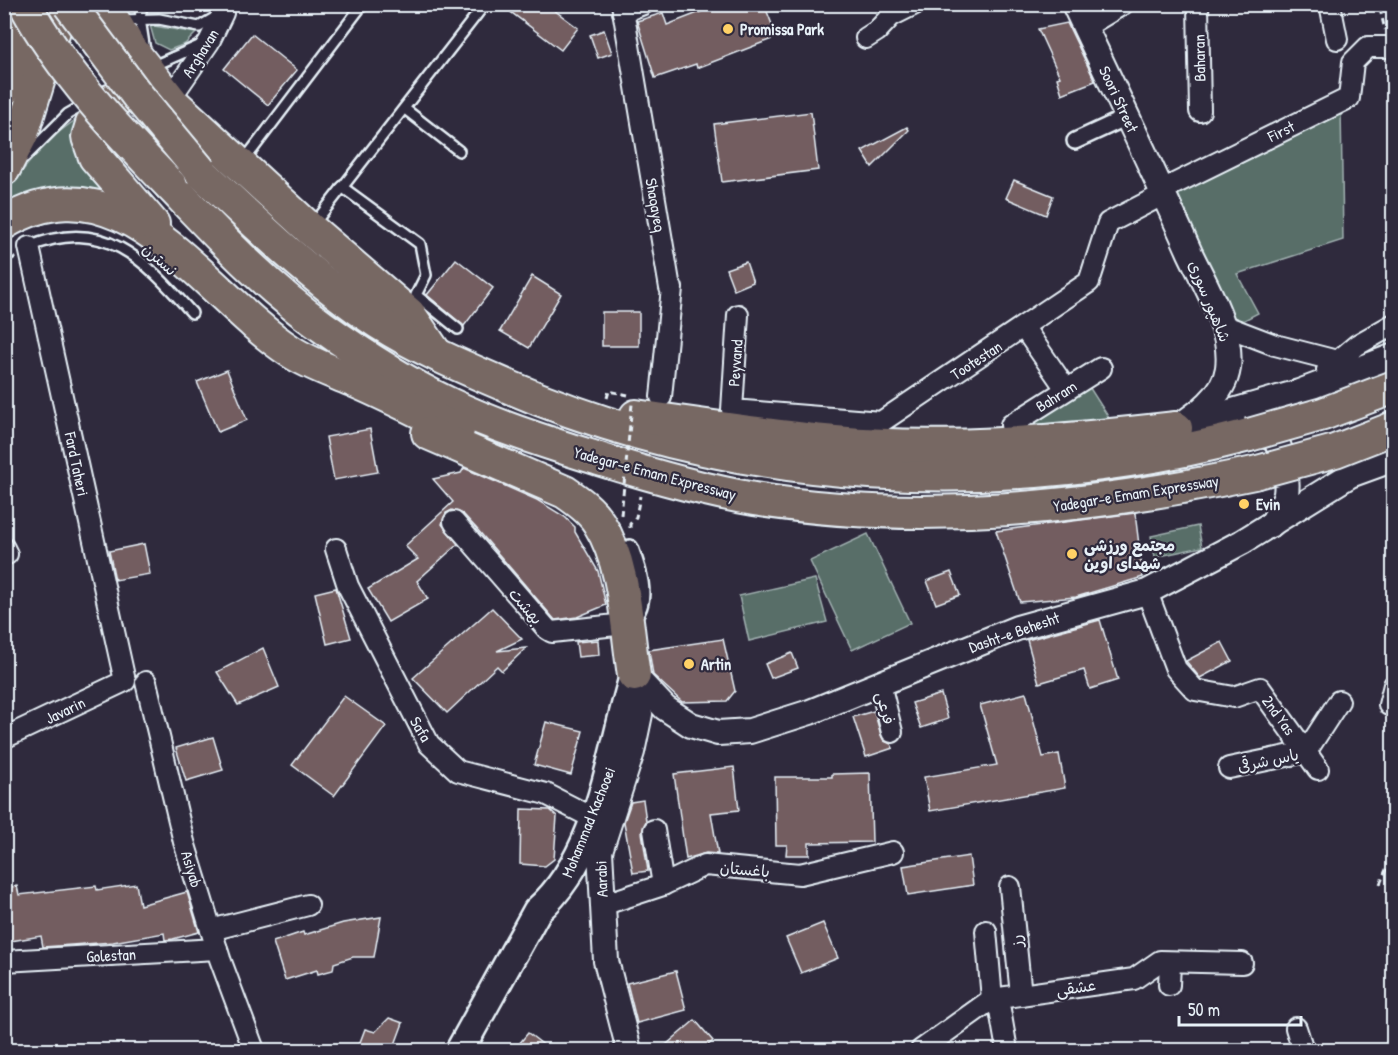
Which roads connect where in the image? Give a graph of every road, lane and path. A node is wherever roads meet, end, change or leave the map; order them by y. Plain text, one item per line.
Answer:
1 (11, 4) edge
2 (27, 4) edge
3 (62, 4) edge
4 (69, 4) edge
5 (142, 4) edge
6 (363, 4) edge
7 (485, 4) edge
8 (643, 4) edge
9 (915, 4) edge
10 (1074, 4) edge
11 (1123, 4) edge
12 (1198, 4) edge
13 (1330, 4) edge
14 (622, 8) edge
15 (226, 9) edge
16 (121, 15) edge
17 (1085, 27) junction
18 (41, 34) junction
19 (866, 38) dead end
20 (1337, 39) dead end
21 (209, 42) junction
22 (1394, 47) edge
23 (147, 69) junction
24 (118, 84) dead end
25 (4, 89) edge
26 (108, 90) dead end
27 (173, 103) junction
28 (405, 109) junction
29 (1200, 111) dead end
30 (1127, 117) junction
31 (1076, 141) dead end
32 (459, 152) dead end
33 (240, 166) junction
34 (4, 169) edge
35 (4, 182) edge
36 (342, 187) junction
37 (1163, 192) junction
38 (4, 223) edge
39 (310, 229) junction
40 (29, 247) joint
41 (171, 247) junction
42 (192, 313) dead end
43 (738, 315) dead end
44 (1220, 324) junction
45 (1394, 324) edge
46 (1024, 328) junction
47 (458, 329) dead end
48 (437, 356) junction
49 (1394, 356) edge
50 (1337, 361) junction
51 (1101, 368) dead end
52 (352, 380) junction
53 (1394, 387) edge
54 (1066, 389) junction
55 (1299, 392) junction
56 (661, 397) dead end
57 (632, 404) dead end
58 (550, 405) junction
59 (732, 410) joint
60 (1242, 423) junction
61 (1011, 425) dead end
62 (1176, 428) junction
63 (1394, 428) edge
64 (1394, 459) edge
65 (617, 464) junction
66 (1350, 475) junction
67 (642, 486) dead end
68 (621, 514) dead end
69 (454, 522) dead end
70 (630, 524) dead end
71 (1272, 524) junction
72 (630, 548) dead end
73 (336, 549) dead end
74 (1147, 592) junction
75 (626, 624) junction
76 (634, 675) junction
77 (124, 681) joint
78 (146, 682) dead end
79 (880, 684) junction
80 (1394, 685) edge
81 (1339, 701) dead end
82 (1389, 705) dead end
83 (892, 732) dead end
84 (4, 738) edge
85 (1306, 752) junction
86 (1229, 768) dead end
87 (1318, 769) dead end
88 (593, 818) junction
89 (654, 830) dead end
90 (1394, 850) edge
91 (893, 852) dead end
92 (1380, 884) dead end
93 (663, 885) junction
94 (1010, 886) dead end
95 (308, 905) dead end
96 (602, 905) junction
97 (986, 931) dead end
98 (214, 940) junction
99 (4, 961) edge
100 (1170, 963) junction
101 (1242, 963) dead end
102 (1169, 985) dead end
103 (1021, 995) junction
104 (993, 999) junction
105 (1296, 1028) dead end
106 (254, 1050) edge
107 (460, 1050) edge
108 (629, 1050) edge
109 (921, 1050) edge
110 (1006, 1050) edge
111 (1304, 1050) edge

1 - 18 highway
2 - 18 highway, bridge
2 - 25 highway
3 - 34 highway
4 - 48 highway, Yadegar-e Emam Expressway, bridge
5 - 16 lane
6 - 33 lane
7 - 28 lane
8 - 14 street, Shaqayeq
9 - 19 street
10 - 17 street, Soori Street
11 - 17 street
12 - 29 street, Baharan
13 - 20 street
14 - 56 street, Shaqayeq
15 - 16 lane
15 - 21 street, Arghavan
16 - 23 highway
17 - 30 street, Soori Street
18 - 65 highway, Yadegar-e Emam Expressway, bridge
21 - 23 lane
21 - 27 street, Arghavan
22 - 37 street, First
23 - 24 lane
23 - 27 highway
26 - 35 lane
27 - 33 highway
27 - 41 highway
28 - 32 lane
28 - 36 lane
30 - 31 street
30 - 37 street, Soori Street
33 - 39 highway
36 - 39 lane
36 - 47 lane
37 - 44 street, شاهپور سوری
37 - 46 street, Tootestan
38 - 41 highway
39 - 48 highway
40 - 42 lane, نسترن
40 - 77 street, Fard Taheri
41 - 52 highway
43 - 59 street, Peyvand
44 - 50 street
44 - 62 street, شاهپور سوری
45 - 50 street
46 - 54 street
46 - 59 street, Tootestan
48 - 58 highway, Yadegar-e Emam Expressway
49 - 55 street
50 - 55 street
51 - 54 street, Bahram
52 - 65 highway
52 - 75 highway
53 - 60 highway, Yadegar-e Emam Expressway, bridge
54 - 61 street, Bahram
55 - 60 street
55 - 66 street
57 - 68 path, bridge
58 - 60 highway, Yadegar-e Emam Expressway
58 - 62 highway
60 - 62 street
60 - 71 street
63 - 65 highway, Yadegar-e Emam Expressway, bridge
64 - 66 street, Dasht-e Behesht
66 - 71 street, Dasht-e Behesht
67 - 70 path
69 - 75 street, بهشت
71 - 74 street, Dasht-e Behesht
72 - 75 street
73 - 88 street, Safa
74 - 79 street, Dasht-e Behesht
74 - 85 street, 2nd Yas
75 - 76 highway
76 - 79 street, Dasht-e Behesht
76 - 88 main road, Mohammad Kachooei
76 - 96 street, Aarabi
77 - 84 street, Javarin
78 - 98 street, Asiyab
79 - 83 street, فرعی
80 - 82 street
81 - 85 street
85 - 86 street, یاس شرقی
85 - 87 street, 2nd Yas
88 - 107 main road, Mohammad Kachooei
89 - 93 street
90 - 92 path
91 - 93 street, باغستان
93 - 96 street, باغستان
94 - 103 street, رز
95 - 98 street, Golestan
96 - 108 street, Aarabi
97 - 104 street
98 - 99 street, Golestan
98 - 106 street, Asiyab
100 - 101 street, عشقی
100 - 102 street
100 - 103 street, عشقی
103 - 104 street, عشقی
104 - 109 street, عشقی
104 - 110 street
105 - 111 street

